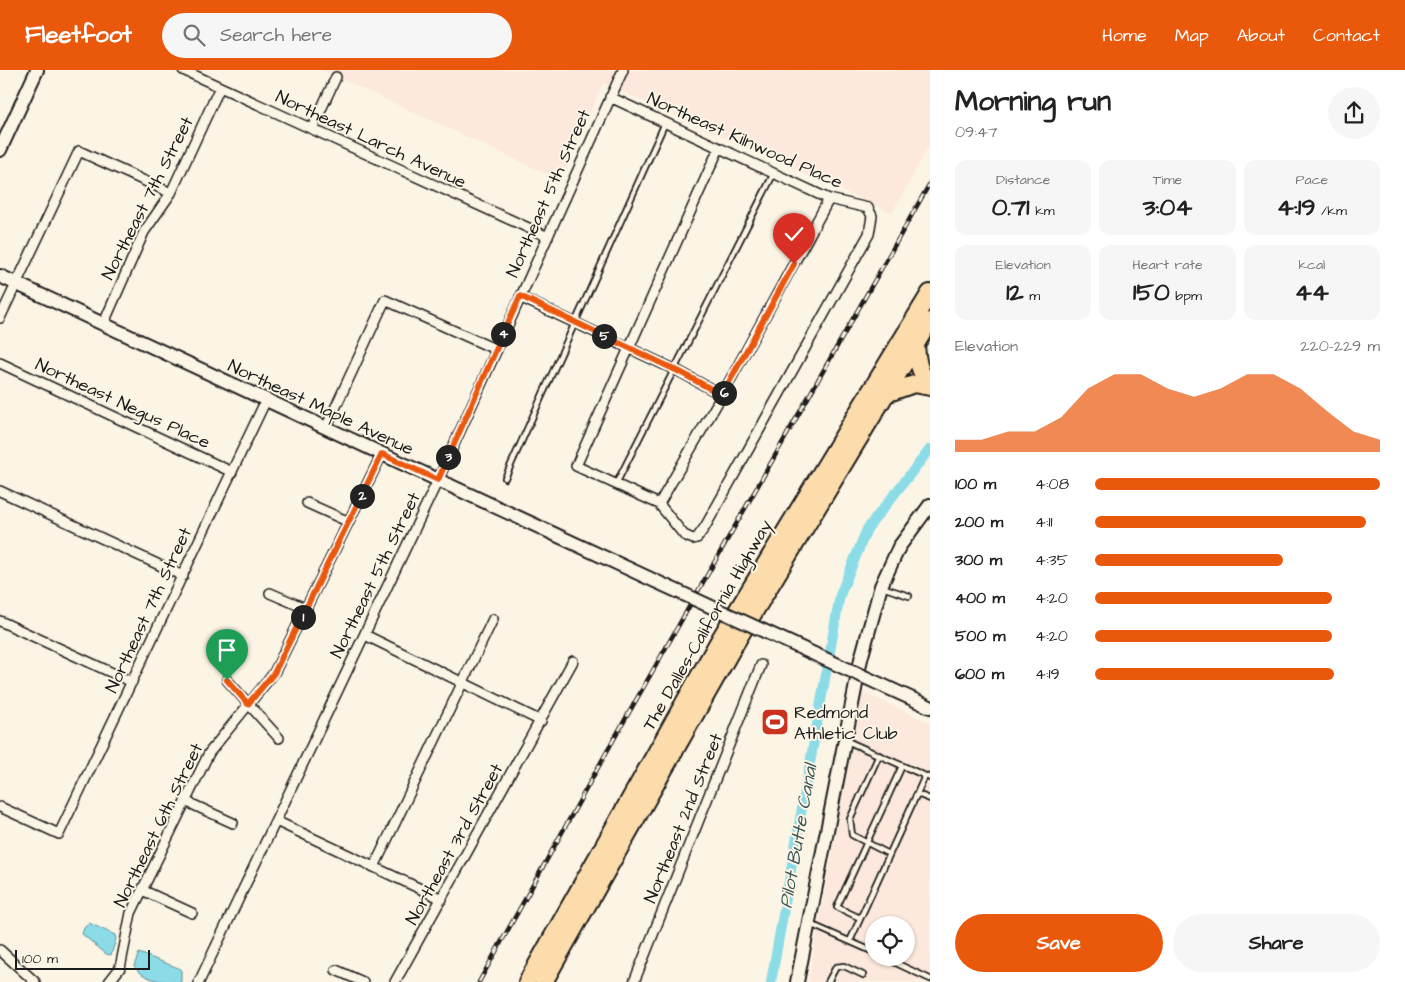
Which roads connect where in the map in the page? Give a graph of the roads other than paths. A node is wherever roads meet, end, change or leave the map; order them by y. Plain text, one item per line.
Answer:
1 (37, 70) edge
2 (183, 70) edge
3 (623, 70) edge
4 (336, 76) dead end
5 (220, 87) junction
6 (610, 97) junction
7 (665, 123) junction
8 (312, 129) junction
9 (719, 148) junction
10 (0, 150) edge
11 (774, 174) junction
12 (171, 193) junction
13 (829, 199) junction
14 (546, 236) junction
15 (0, 276) edge
16 (17, 284) junction
17 (930, 293) edge
18 (520, 296) junction
19 (0, 318) edge
20 (930, 321) edge
21 (575, 323) junction
22 (103, 324) junction
23 (916, 344) junction
24 (628, 348) junction
25 (497, 350) junction
26 (0, 363) edge
27 (674, 369) junction
28 (930, 386) edge
29 (886, 394) junction
30 (722, 395) junction
31 (266, 400) junction
32 (326, 428) junction
33 (382, 454) junction
34 (232, 472) junction
35 (505, 478) dead end
36 (438, 480) junction
37 (616, 484) junction
38 (0, 490) edge
39 (307, 503) dead end
40 (660, 504) junction
41 (930, 505) edge
42 (349, 522) junction
43 (183, 576) junction
44 (881, 586) junction
45 (270, 593) dead end
46 (909, 596) dead end
47 (306, 609) junction
48 (493, 619) dead end
49 (0, 621) edge
50 (365, 635) junction
51 (573, 661) dead end
52 (761, 665) dead end
53 (227, 680) dead end
54 (132, 682) junction
55 (462, 683) junction
56 (248, 704) junction
57 (930, 707) edge
58 (541, 721) junction
59 (279, 738) dead end
60 (844, 739) junction
61 (879, 755) junction
62 (902, 766) junction
63 (927, 777) edge
64 (917, 794) junction
65 (930, 800) edge
66 (185, 801) junction
67 (0, 807) edge
68 (276, 821) junction
69 (233, 824) dead end
70 (866, 843) junction
71 (889, 854) junction
72 (374, 867) junction
73 (142, 890) junction
74 (442, 899) junction
75 (192, 913) dead end
76 (860, 918) junction
77 (809, 924) junction
78 (850, 941) junction
79 (865, 948) edge
80 (0, 950) edge
81 (902, 966) edge
82 (336, 970) dead end
83 (863, 975) dead end
84 (930, 979) edge
85 (35, 982) edge
86 (109, 982) edge
87 (199, 982) edge
88 (363, 982) edge
89 (395, 982) edge
90 (527, 982) edge
91 (544, 982) edge
92 (634, 982) edge
93 (797, 982) edge
94 (828, 982) edge

1 - 10 main road
2 - 5 street, Northeast Larch Avenue
3 - 6 street, Northeast 5th Street
4 - 8 street
5 - 8 street, Northeast Larch Avenue
5 - 12 street, Northeast 7th Street
6 - 7 street, Northeast Kilnwood Place
6 - 14 street, Northeast 5th Street
7 - 9 street, Northeast Kilnwood Place
7 - 21 lane
8 - 14 street, Northeast Larch Avenue
9 - 11 street, Northeast Kilnwood Place
9 - 24 street
11 - 13 street, Northeast Kilnwood Place
11 - 27 lane
12 - 16 street
12 - 22 street, Northeast 7th Street
13 - 30 street
13 - 40 street, Northeast Kilnwood Place
14 - 18 street, Northeast 5th Street
15 - 16 main road, Northeast Maple Avenue
16 - 19 street
16 - 22 main road, Northeast Maple Avenue
17 - 90 highway, The Dalles-California Highway
18 - 21 street
18 - 25 street, Northeast 5th Street
20 - 23 highway, The Dalles-California Highway
21 - 24 street
21 - 35 lane
22 - 31 main road, Northeast Maple Avenue
23 - 28 highway
23 - 29 highway, The Dalles-California Highway
24 - 27 street
24 - 37 street
25 - 32 street
25 - 36 street, Northeast 5th Street
26 - 34 street, Northeast Negus Place
27 - 30 street
27 - 37 lane
28 - 29 highway
29 - 91 highway, The Dalles-California Highway
30 - 40 street
31 - 32 main road, Northeast Maple Avenue
31 - 34 street, Northeast 7th Street
32 - 33 main road, Northeast Maple Avenue
33 - 36 main road, Northeast Maple Avenue
33 - 42 street, Northeast 6th Street
34 - 43 street, Northeast 7th Street
36 - 50 street, Northeast 5th Street
36 - 57 main road, Northeast Maple Avenue, bridge
37 - 40 street
38 - 43 street
39 - 42 street
41 - 44 main road
42 - 47 street, Northeast 6th Street
43 - 54 street, Northeast 7th Street
44 - 46 lane
44 - 60 main road
45 - 47 street
47 - 56 street, Northeast 6th Street
48 - 55 street
49 - 54 street
50 - 55 street
50 - 68 street, Northeast 5th Street
51 - 58 street, Northeast 3rd Street
52 - 92 street, Northeast 2nd Street
53 - 56 street
54 - 67 street, Northeast 7th Street
55 - 58 street
55 - 72 street
56 - 59 street
56 - 66 street, Northeast 6th Street
58 - 74 street, Northeast 3rd Street
60 - 61 lane
60 - 77 main road
61 - 62 lane
61 - 70 lane
62 - 63 lane
62 - 70 lane
63 - 64 lane
64 - 65 lane
64 - 71 lane
66 - 69 street
66 - 73 street, Northeast 6th Street
68 - 72 street
68 - 87 street, Northeast 5th Street
70 - 71 lane
70 - 76 lane
71 - 76 lane
72 - 74 street
73 - 75 street
73 - 86 street, Northeast 6th Street
74 - 89 street, Northeast 3rd Street
76 - 78 lane
77 - 78 lane
77 - 93 main road
78 - 79 lane
80 - 85 street
81 - 84 lane
82 - 88 street
83 - 94 lane

